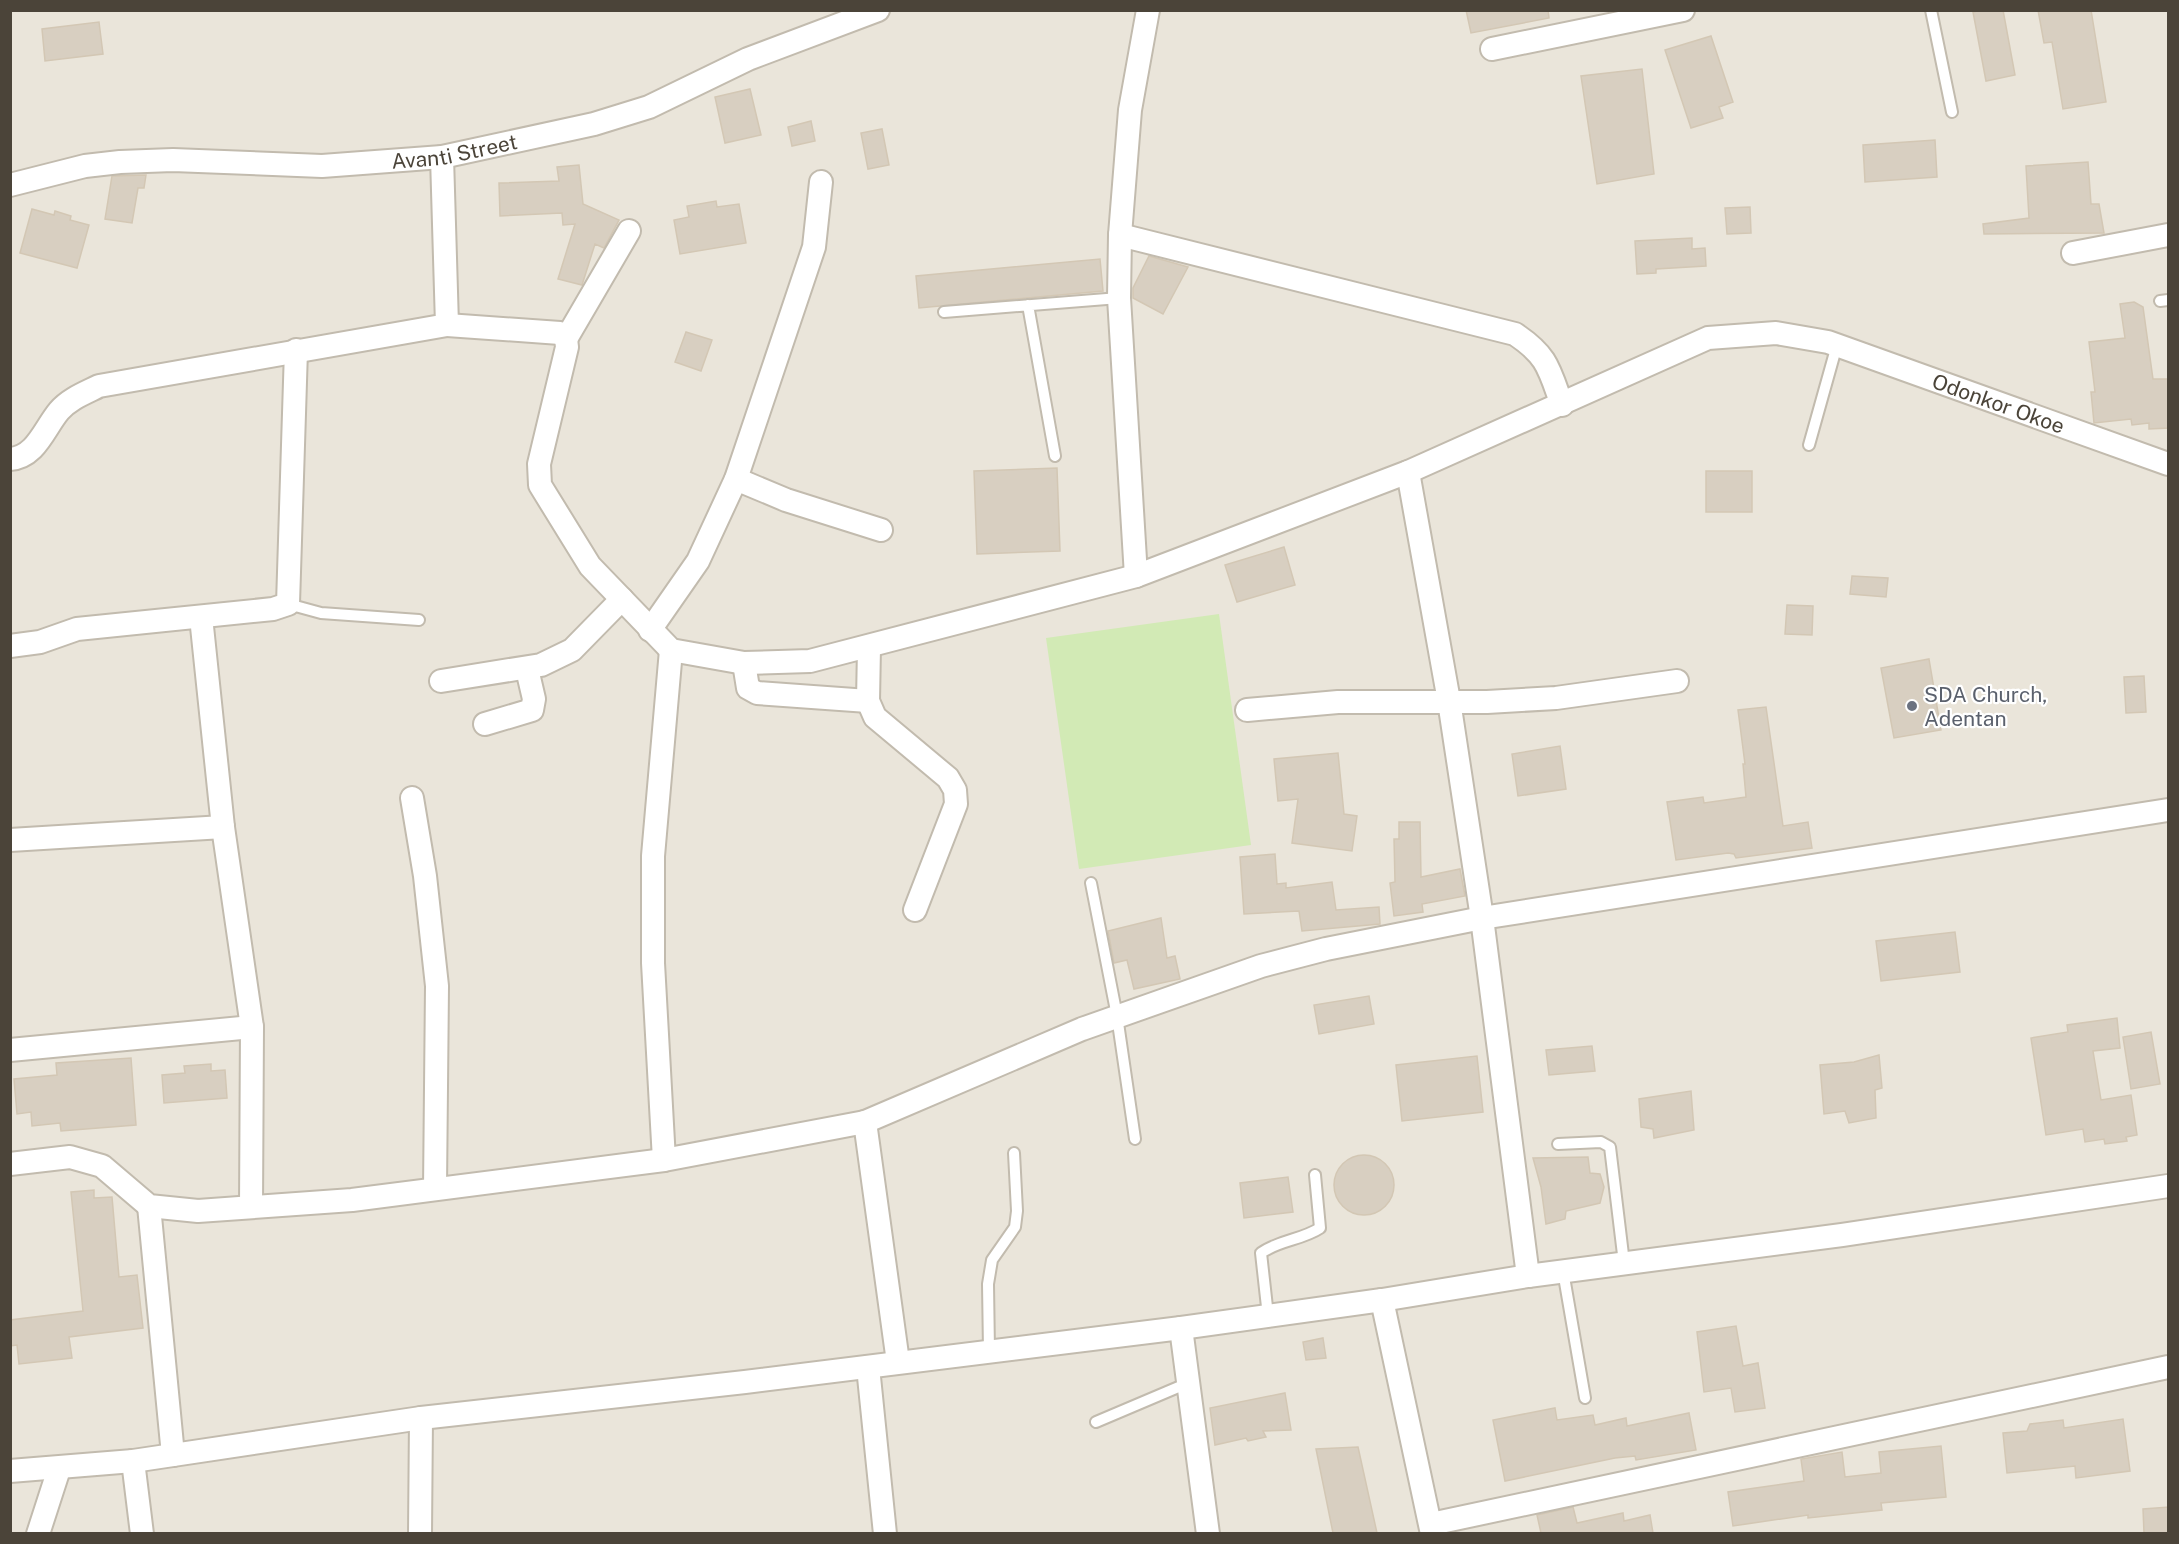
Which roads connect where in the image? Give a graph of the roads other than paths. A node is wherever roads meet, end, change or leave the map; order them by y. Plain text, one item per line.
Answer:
1 (878, 10) edge
2 (1148, 10) edge
3 (1683, 10) edge
4 (1931, 10) edge
5 (1492, 49) dead end
6 (1952, 112) dead end
7 (442, 157) junction
8 (821, 182) dead end
9 (10, 185) edge
10 (629, 231) dead end
11 (1120, 235) junction
12 (2169, 236) edge
13 (2073, 252) dead end
14 (1119, 298) junction
15 (1028, 305) junction
16 (944, 312) dead end
17 (447, 324) junction
18 (566, 339) junction
19 (1833, 344) junction
20 (296, 350) junction
21 (1562, 405) junction
22 (1809, 445) dead end
23 (1055, 456) dead end
24 (10, 459) edge
25 (2169, 464) edge
26 (1408, 472) junction
27 (736, 479) junction
28 (880, 530) dead end
29 (1136, 576) junction
30 (622, 599) junction
31 (288, 604) junction
32 (201, 617) junction
33 (419, 620) dead end
34 (650, 630) junction
35 (10, 646) edge
36 (869, 647) junction
37 (671, 650) junction
38 (744, 663) junction
39 (527, 669) junction
40 (441, 681) dead end
41 (1677, 681) dead end
42 (868, 700) junction
43 (1449, 701) junction
44 (1247, 710) dead end
45 (485, 724) dead end
46 (412, 798) dead end
47 (2169, 810) edge
48 (223, 827) junction
49 (10, 840) edge
50 (1091, 883) dead end
51 (915, 910) dead end
52 (1482, 918) junction
53 (1118, 1017) junction
54 (252, 1027) junction
55 (10, 1050) edge
56 (865, 1122) junction
57 (1135, 1139) dead end
58 (1558, 1144) dead end
59 (1014, 1153) dead end
60 (664, 1160) junction
61 (10, 1164) edge
62 (1315, 1174) dead end
63 (2169, 1186) edge
64 (435, 1189) junction
65 (149, 1206) junction
66 (251, 1207) junction
67 (1624, 1263) junction
68 (1563, 1271) junction
69 (1528, 1276) junction
70 (1382, 1300) junction
71 (1268, 1316) junction
72 (1181, 1328) junction
73 (989, 1352) junction
74 (898, 1362) junction
75 (868, 1366) junction
76 (2169, 1367) edge
77 (1188, 1383) junction
78 (1585, 1398) dead end
79 (421, 1418) junction
80 (1096, 1422) dead end
81 (173, 1455) junction
82 (133, 1461) junction
83 (59, 1469) junction
84 (10, 1471) edge
85 (1431, 1529) edge
86 (38, 1533) edge
87 (142, 1533) edge
88 (420, 1533) edge
89 (885, 1533) edge
90 (1208, 1533) edge

1 - 7 street, Avanti Street
2 - 11 street
3 - 5 street
4 - 6 lane
7 - 9 street, Avanti Street
7 - 17 street
8 - 27 street
10 - 18 street
11 - 14 street
11 - 21 street
12 - 13 street
14 - 15 lane
14 - 29 street
15 - 16 lane
15 - 23 lane
17 - 18 street
17 - 20 street
18 - 30 street
19 - 21 street, Odonkor Okoe
19 - 22 lane
19 - 25 street, Odonkor Okoe
20 - 24 street
20 - 31 street
21 - 26 street, Odonkor Okoe
26 - 29 street, Odonkor Okoe
26 - 43 street
27 - 28 street
27 - 34 street
29 - 36 street, Odonkor Okoe
30 - 34 street
30 - 39 street
31 - 32 street
31 - 33 lane
32 - 35 street
32 - 48 street
34 - 37 street
36 - 38 street, Odonkor Okoe
36 - 42 street
37 - 38 street, Odonkor Okoe
37 - 60 street
38 - 42 street
39 - 40 street
39 - 45 street
41 - 43 street
42 - 51 street
43 - 44 street
43 - 52 street
46 - 64 street
47 - 52 street
48 - 49 street
48 - 54 street
50 - 53 lane
52 - 53 street
52 - 69 street
53 - 56 street
53 - 57 lane
54 - 55 street
54 - 66 street
56 - 60 street
56 - 74 street
58 - 67 lane
59 - 73 lane
60 - 64 street
61 - 65 street
62 - 71 lane
63 - 67 street
64 - 66 street
65 - 66 street
65 - 81 street
67 - 68 street
68 - 69 street
68 - 78 lane
69 - 70 street
70 - 71 street
70 - 85 street
71 - 72 street
72 - 73 street
72 - 77 street
73 - 74 street
74 - 75 street
75 - 79 street
75 - 89 street
76 - 85 street
77 - 80 lane
77 - 90 street
79 - 81 street
79 - 88 street
81 - 82 street
82 - 83 street
82 - 87 street
83 - 84 street
83 - 86 street

